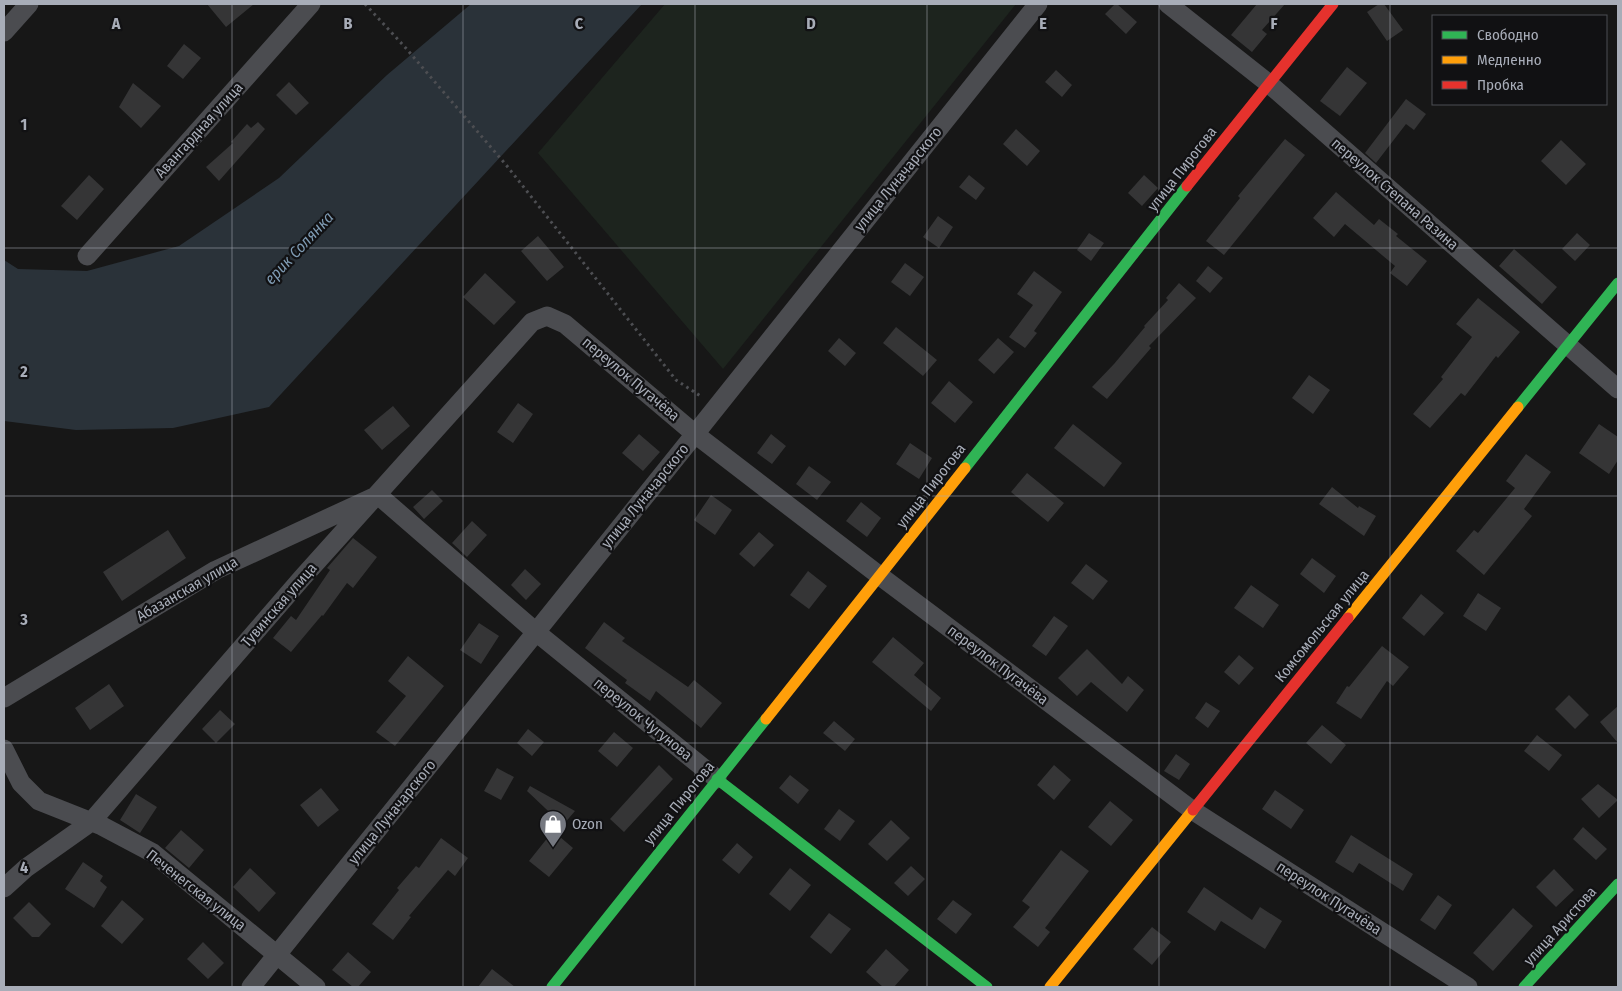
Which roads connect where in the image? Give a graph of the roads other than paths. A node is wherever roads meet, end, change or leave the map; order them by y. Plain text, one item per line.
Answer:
1 (29, 4) edge
2 (311, 4) edge
3 (1038, 4) edge
4 (1168, 4) edge
5 (1333, 4) edge
6 (4, 32) edge
7 (1268, 83) junction
8 (87, 256) dead end
9 (1618, 283) edge
10 (547, 316) joint
11 (1568, 345) junction
12 (1618, 389) edge
13 (695, 434) junction
14 (378, 495) junction
15 (880, 576) junction
16 (536, 632) junction
17 (4, 698) edge
18 (4, 748) edge
19 (717, 779) junction
20 (1192, 810) junction
21 (91, 822) junction
22 (1618, 884) edge
23 (4, 888) edge
24 (277, 955) junction
25 (251, 987) edge
26 (316, 987) edge
27 (552, 987) edge
28 (987, 987) edge
29 (1050, 987) edge
30 (1468, 987) edge
31 (1524, 987) edge

1 - 6 street
2 - 8 street, Авангардная улица
3 - 13 street, улица Луначарского
4 - 7 street, переулок Степана Разина
5 - 7 main road, улица Пирогова
7 - 11 street, переулок Степана Разина
7 - 15 main road, улица Пирогова
9 - 11 main road, Комсомольская улица
10 - 13 street, переулок Пугачёва
10 - 14 street, Тувинская улица
11 - 12 street, переулок Степана Разина
11 - 20 main road, Комсомольская улица
13 - 15 street, переулок Пугачёва
13 - 16 street, улица Луначарского
14 - 16 street, переулок Чугунова
14 - 17 street, Абазанская улица
14 - 21 street, Тувинская улица
15 - 19 main road, улица Пирогова
15 - 20 street, переулок Пугачёва
16 - 19 street, переулок Чугунова
16 - 24 street, улица Луначарского
18 - 21 street, Печенегская улица
19 - 27 main road, улица Пирогова
19 - 28 main road, переулок Чугунова
20 - 29 main road, Комсомольская улица
20 - 30 street, переулок Пугачёва
21 - 23 street, Тувинская улица
21 - 24 street, Печенегская улица
22 - 31 main road, улица Аристова
24 - 25 street, улица Луначарского
24 - 26 street, Печенегская улица

